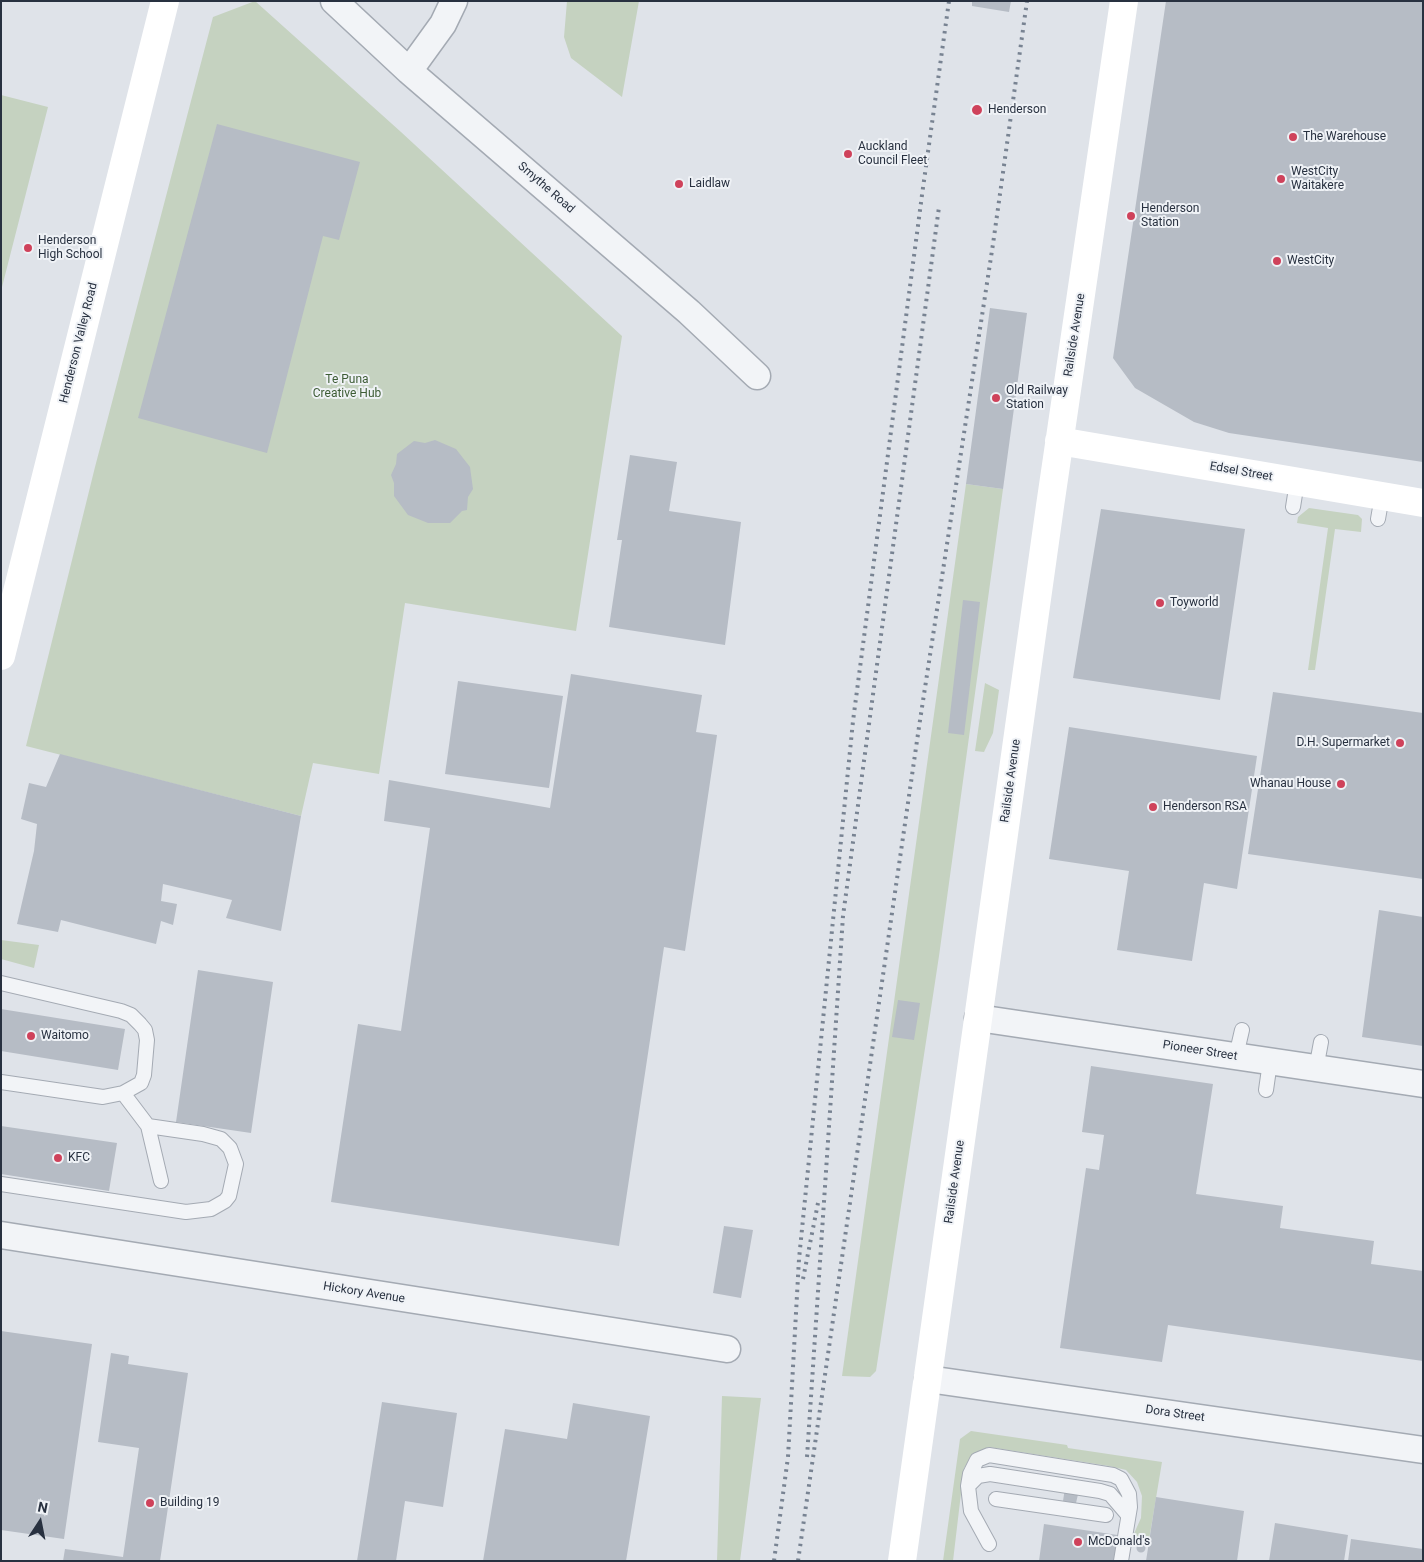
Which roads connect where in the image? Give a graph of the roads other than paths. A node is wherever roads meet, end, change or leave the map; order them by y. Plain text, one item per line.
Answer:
1 (165, 1) edge
2 (334, 1) edge
3 (454, 1) edge
4 (1124, 1) edge
5 (409, 71) junction
6 (757, 376) dead end
7 (1059, 441) junction
8 (1423, 503) edge
9 (1, 656) edge
10 (1, 983) edge
11 (978, 1018) junction
12 (1242, 1030) dead end
13 (1321, 1042) dead end
14 (1236, 1056) junction
15 (1270, 1062) junction
16 (1316, 1069) junction
17 (1, 1082) edge
18 (1423, 1084) edge
19 (1266, 1090) dead end
20 (123, 1093) junction
21 (148, 1126) junction
22 (161, 1181) dead end
23 (1, 1184) edge
24 (1, 1235) edge
25 (727, 1349) dead end
26 (928, 1379) junction
27 (1423, 1450) edge
28 (968, 1486) junction
29 (996, 1499) dead end
30 (1106, 1515) dead end
31 (1128, 1515) junction
32 (989, 1544) dead end
33 (902, 1561) edge
34 (1122, 1561) edge

1 - 9 main road, Henderson Valley Road
2 - 5 street, Smythe Road
3 - 5 street
4 - 7 main road, Railside Avenue
5 - 6 street, Smythe Road
7 - 8 main road, Edsel Street
7 - 11 main road, Railside Avenue
10 - 20 lane
11 - 14 street, Pioneer Street
11 - 26 main road, Railside Avenue
12 - 14 lane
13 - 16 lane
14 - 15 street, Pioneer Street
15 - 16 street, Pioneer Street
15 - 19 lane
16 - 18 street, Pioneer Street
17 - 20 lane
20 - 21 lane
21 - 22 lane
21 - 23 lane
24 - 25 street, Hickory Avenue
26 - 27 street, Dora Street
26 - 33 main road, Railside Avenue
28 - 31 lane
28 - 31 lane
28 - 32 lane
29 - 30 lane
31 - 34 lane

